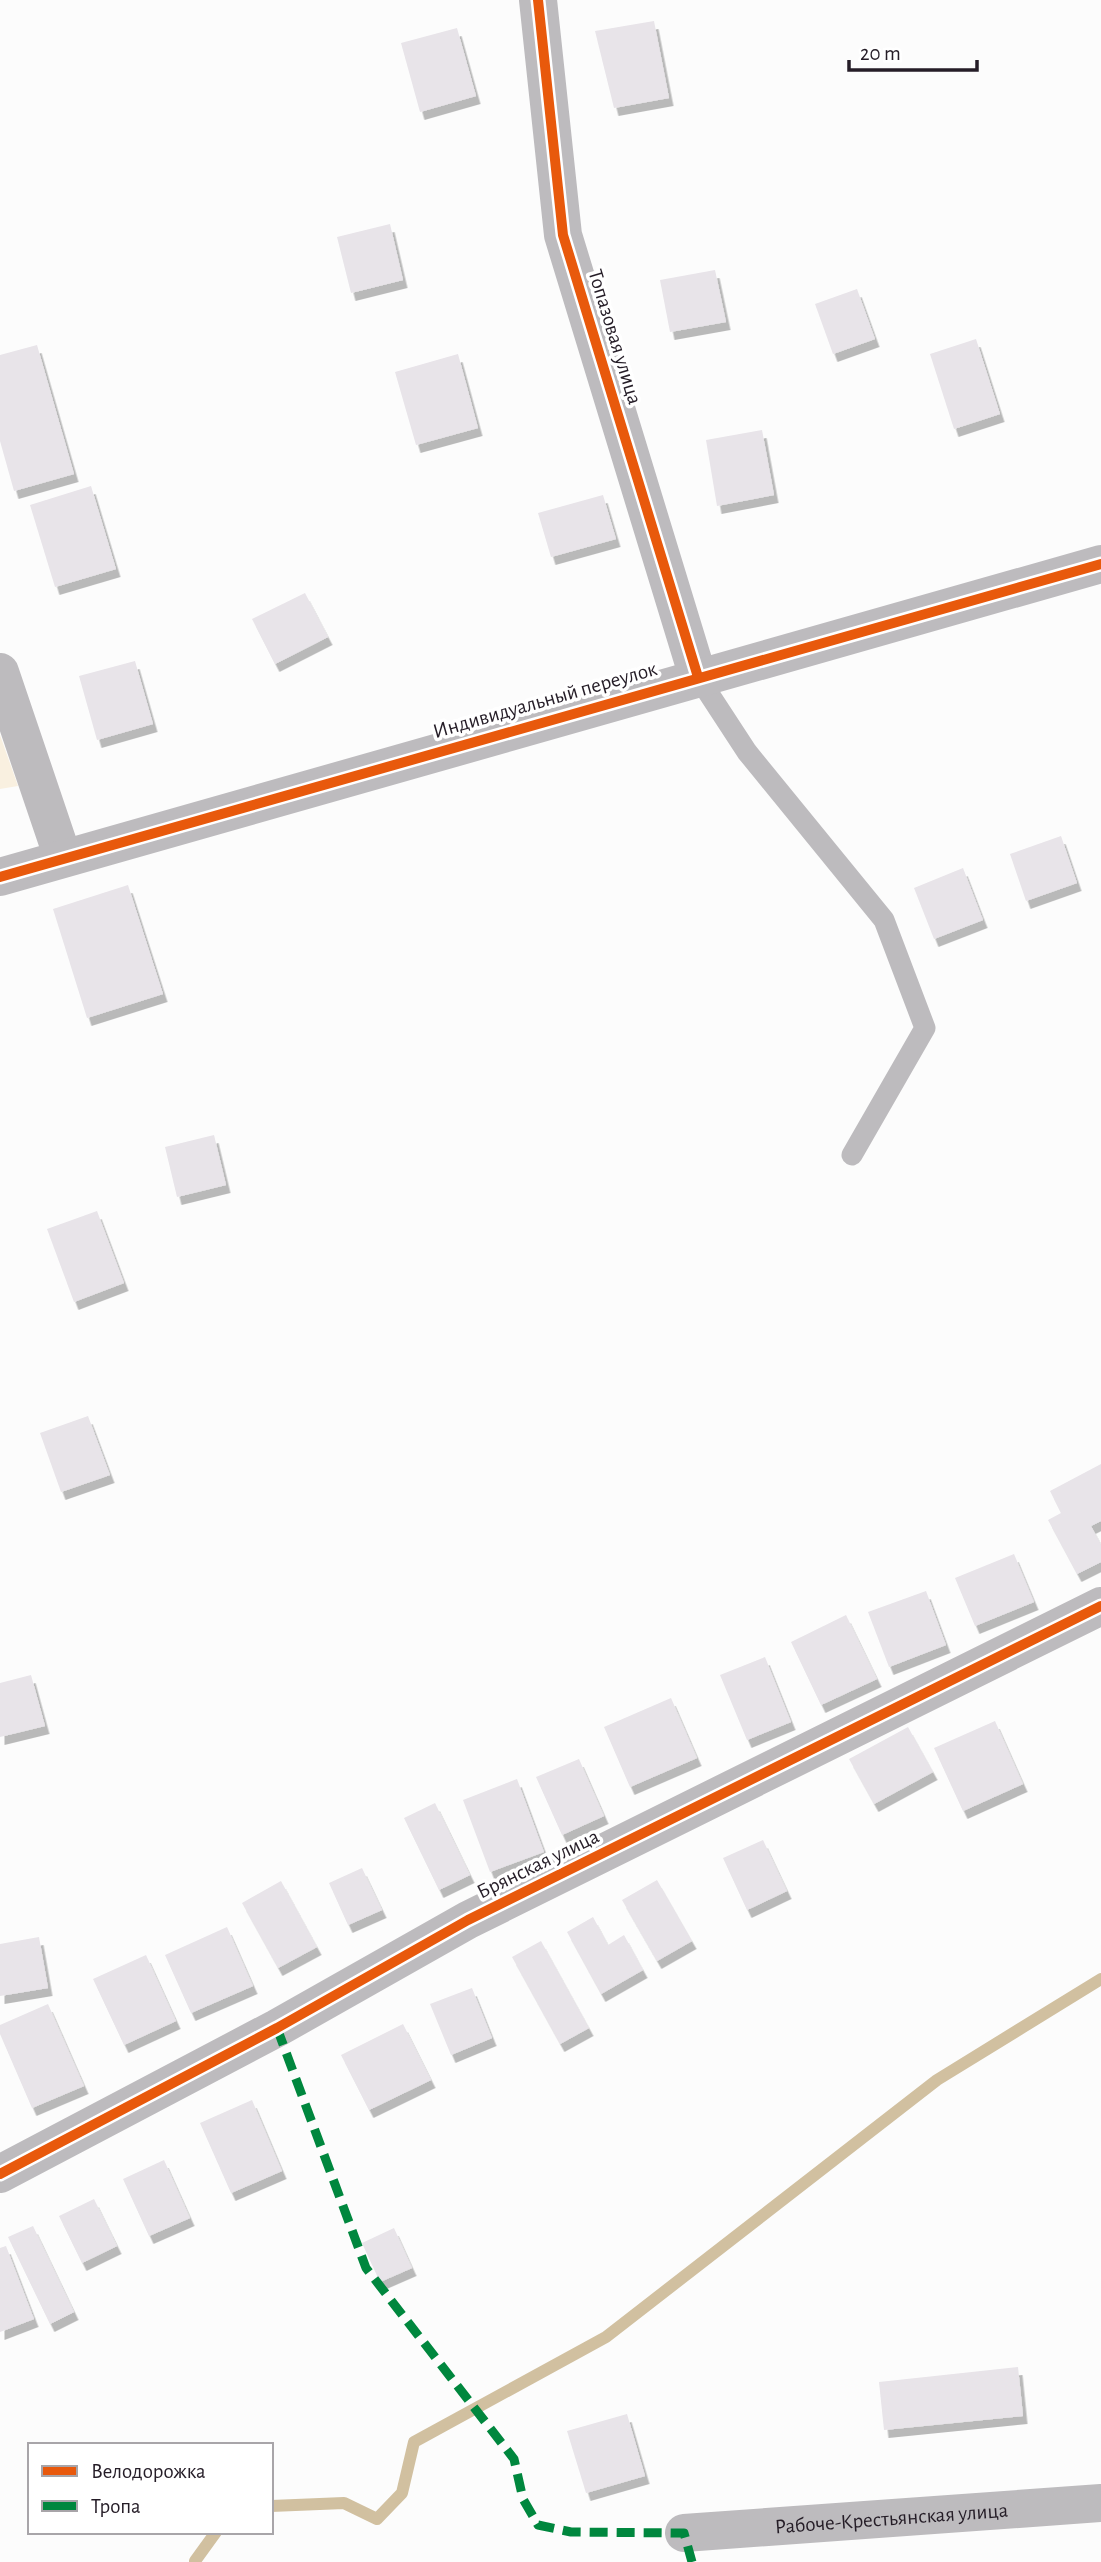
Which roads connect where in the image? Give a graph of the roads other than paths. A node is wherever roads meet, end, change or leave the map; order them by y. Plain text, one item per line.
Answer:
1 (538, 0) edge
2 (1101, 564) edge
3 (0, 672) edge
4 (698, 677) junction
5 (63, 858) junction
6 (0, 877) edge
7 (852, 1155) dead end
8 (1101, 1606) edge
9 (0, 2174) edge
10 (1101, 2503) edge
11 (684, 2533) dead end

1 - 4 street, Топазовая улица
2 - 4 street, Индивидуальный переулок
3 - 5 street
4 - 5 street, Индивидуальный переулок
4 - 7 lane
5 - 6 street, Индивидуальный переулок
8 - 9 street, Брянская улица
10 - 11 street, Рабоче-Крестьянская улица

